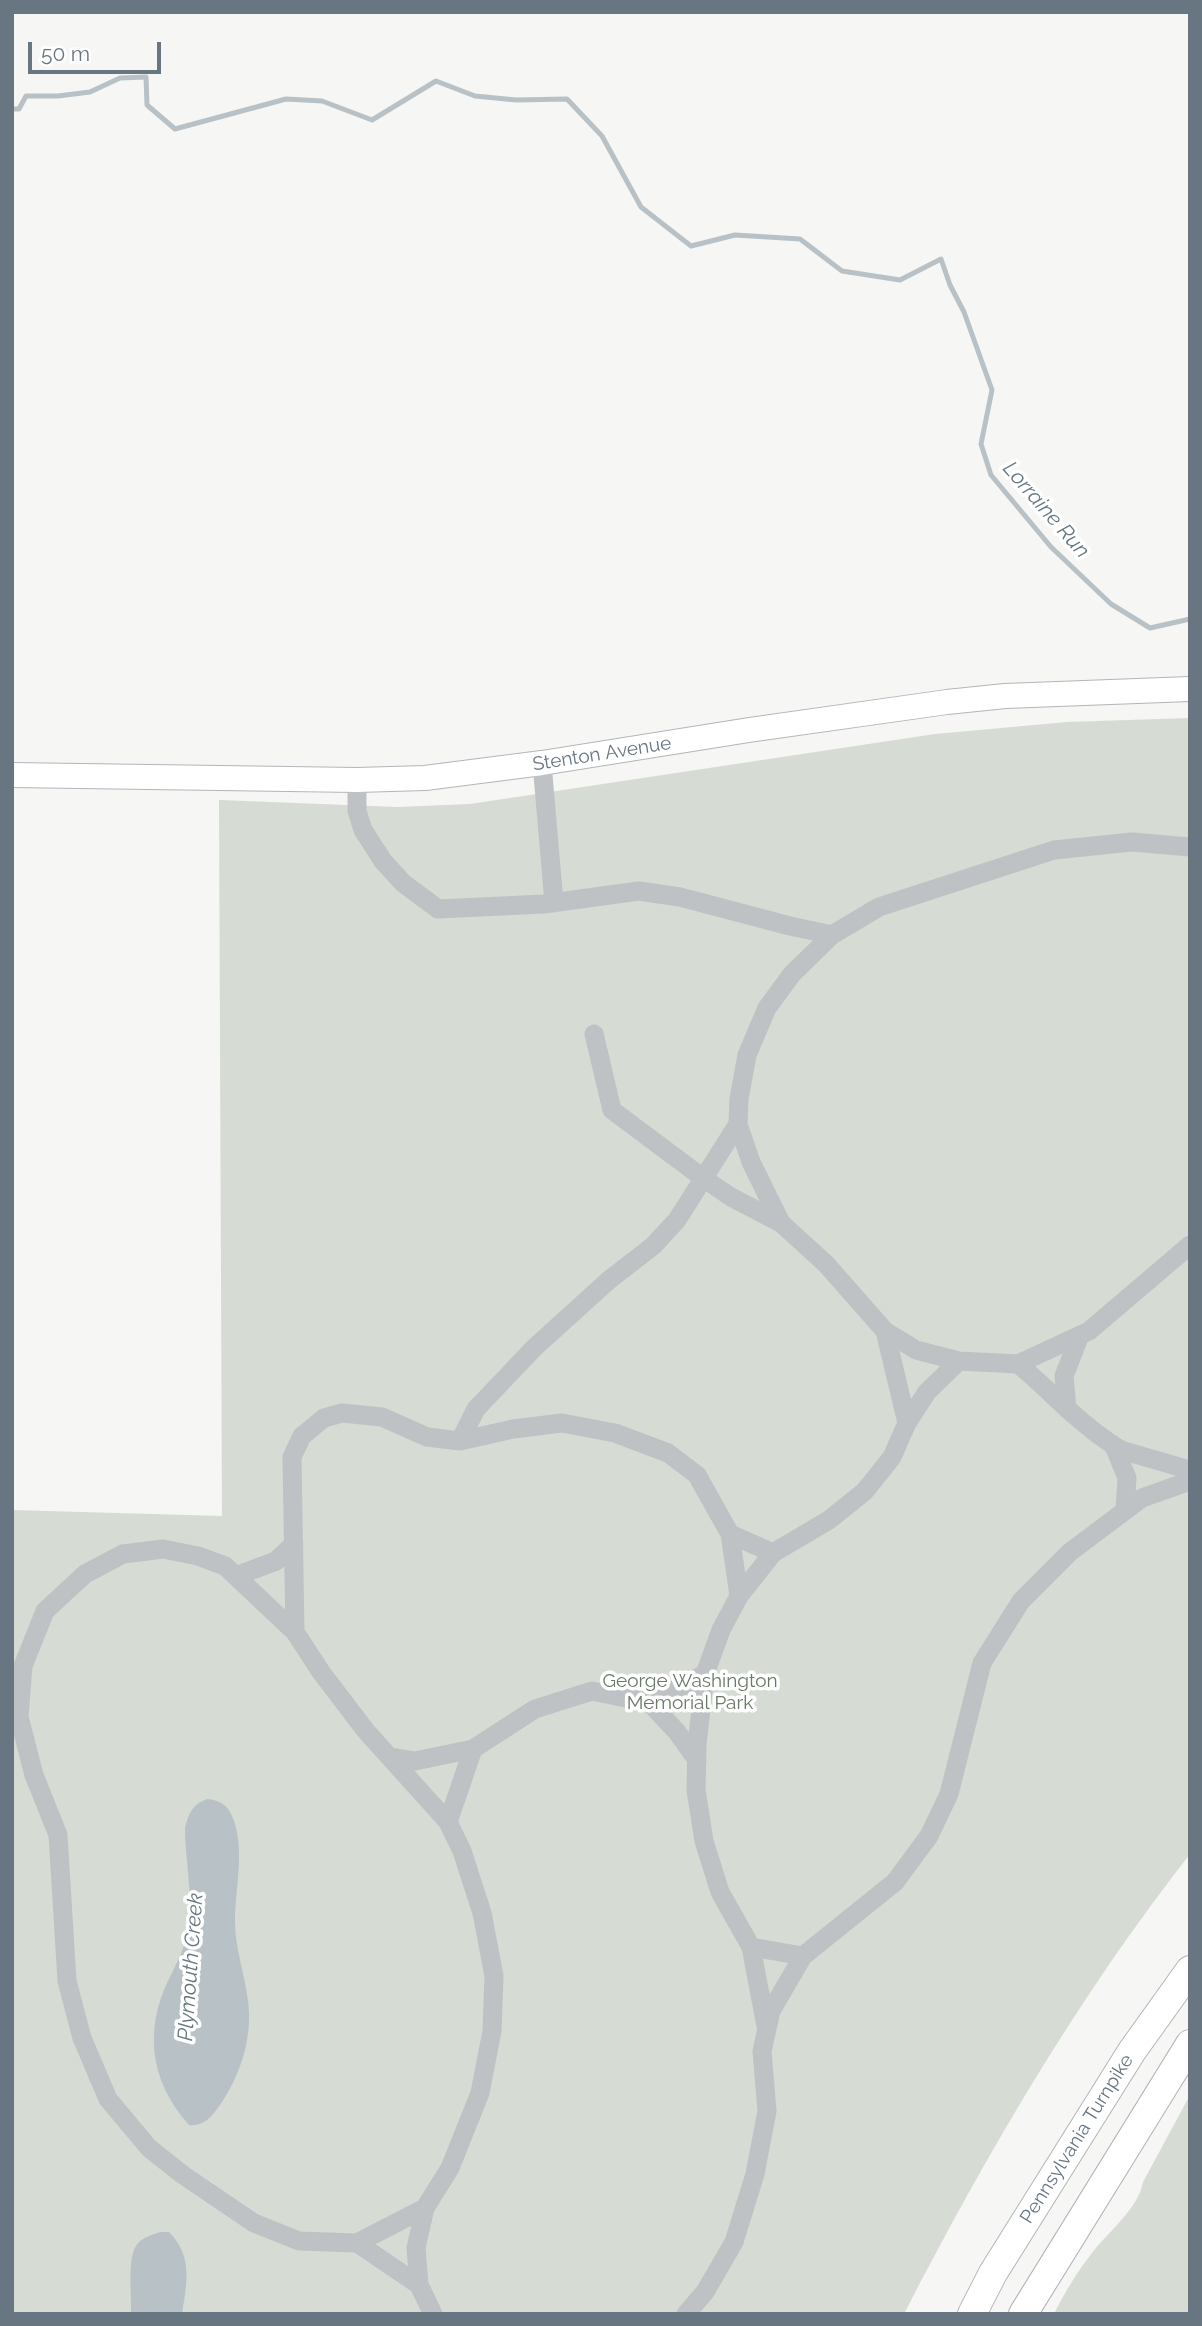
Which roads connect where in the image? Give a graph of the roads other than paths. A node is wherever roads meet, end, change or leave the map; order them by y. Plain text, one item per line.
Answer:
1 (1190, 689) edge
2 (542, 764) junction
3 (12, 775) edge
4 (358, 780) junction
5 (1190, 847) edge
6 (554, 903) junction
7 (832, 935) junction
8 (594, 1034) dead end
9 (738, 1124) junction
10 (703, 1178) junction
11 (781, 1223) junction
12 (1190, 1245) edge
13 (885, 1331) junction
14 (1080, 1335) junction
15 (959, 1361) junction
16 (1018, 1364) junction
17 (1067, 1409) junction
18 (907, 1423) junction
19 (460, 1441) junction
20 (1114, 1446) junction
21 (1190, 1470) edge
22 (1190, 1481) edge
23 (1125, 1511) junction
24 (730, 1534) junction
25 (294, 1544) junction
26 (773, 1553) junction
27 (236, 1576) junction
28 (739, 1596) junction
29 (295, 1632) junction
30 (705, 1674) junction
31 (650, 1703) junction
32 (473, 1749) junction
33 (391, 1757) junction
34 (697, 1760) junction
35 (448, 1822) junction
36 (751, 1947) junction
37 (803, 1956) junction
38 (1190, 1970) edge
39 (767, 2029) junction
40 (1190, 2043) edge
41 (425, 2208) junction
42 (357, 2243) junction
43 (419, 2285) junction
44 (433, 2314) edge
45 (686, 2314) edge
46 (972, 2314) edge
47 (1023, 2314) edge

1 - 2 main road, Stenton Avenue
2 - 4 main road, Stenton Avenue
2 - 6 lane
3 - 4 main road, Stenton Avenue
4 - 6 lane
5 - 7 lane
6 - 7 lane
7 - 9 lane
8 - 10 lane
9 - 10 lane
9 - 11 lane
10 - 11 lane
10 - 19 lane
11 - 13 lane
12 - 14 lane
13 - 15 lane
13 - 18 lane
14 - 16 lane
14 - 17 lane
15 - 16 lane
15 - 18 lane
16 - 17 lane
17 - 20 lane
18 - 26 lane
19 - 24 lane
19 - 25 lane
20 - 21 lane
20 - 23 lane
22 - 23 lane
23 - 37 lane
24 - 26 lane
24 - 28 lane
25 - 27 lane
25 - 29 lane
26 - 28 lane
27 - 29 lane
27 - 42 lane
28 - 30 lane
29 - 33 lane
30 - 31 lane
30 - 34 lane
31 - 32 lane
31 - 34 lane
32 - 33 lane
32 - 35 lane
33 - 35 lane
34 - 36 lane
35 - 41 lane
36 - 37 lane
36 - 39 lane
37 - 39 lane
38 - 46 highway, Pennsylvania Turnpike
39 - 45 lane
40 - 47 highway
41 - 42 lane
41 - 43 lane
42 - 43 lane
43 - 44 lane

